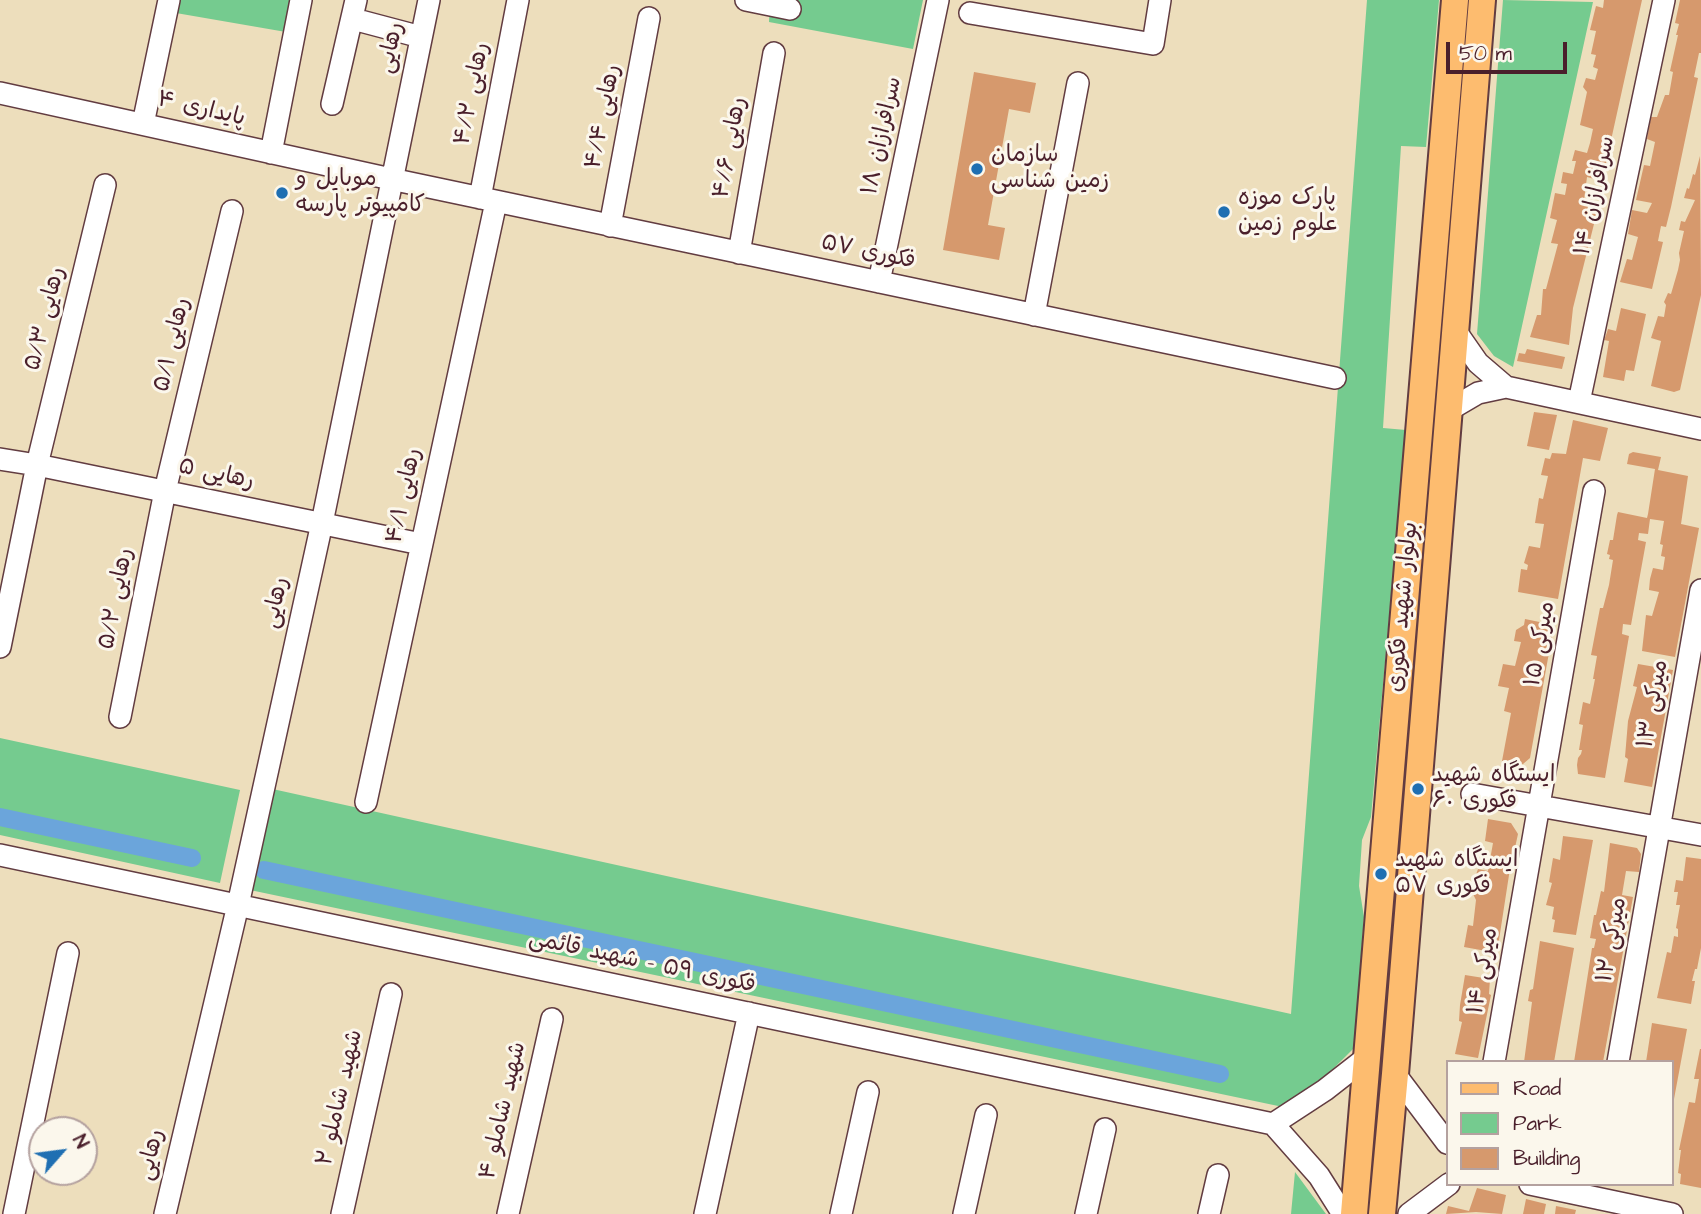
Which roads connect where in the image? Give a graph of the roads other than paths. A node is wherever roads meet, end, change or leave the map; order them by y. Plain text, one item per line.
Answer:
1 (169, 0) edge
2 (301, 0) edge
3 (429, 0) edge
4 (518, 0) edge
5 (746, 0) edge
6 (938, 0) edge
7 (1160, 0) edge
8 (1455, 0) edge
9 (1482, 0) edge
10 (1664, 0) edge
11 (790, 9) dead end
12 (355, 10) edge
13 (970, 13) dead end
14 (649, 18) dead end
15 (421, 37) junction
16 (774, 53) dead end
17 (1078, 83) dead end
18 (0, 93) edge
19 (332, 104) dead end
20 (143, 124) junction
21 (271, 153) junction
22 (391, 180) junction
23 (105, 185) dead end
24 (488, 200) junction
25 (232, 211) dead end
26 (610, 226) junction
27 (739, 253) junction
28 (879, 282) junction
29 (1034, 315) junction
30 (1455, 330) junction
31 (1335, 378) dead end
32 (1506, 387) junction
33 (1578, 402) junction
34 (1449, 410) junction
35 (1701, 429) edge
36 (0, 459) edge
37 (37, 465) junction
38 (165, 491) junction
39 (1594, 491) dead end
40 (321, 523) junction
41 (421, 544) junction
42 (1701, 590) edge
43 (0, 647) edge
44 (120, 717) dead end
45 (1472, 794) dead end
46 (366, 802) dead end
47 (1539, 806) junction
48 (1660, 827) junction
49 (1701, 835) edge
50 (0, 855) edge
51 (238, 905) junction
52 (68, 953) dead end
53 (391, 994) dead end
54 (750, 1013) junction
55 (552, 1019) dead end
56 (1366, 1058) junction
57 (1494, 1060) edge
58 (1618, 1060) edge
59 (1395, 1074) junction
60 (868, 1093) dead end
61 (986, 1115) dead end
62 (1273, 1124) junction
63 (1105, 1129) dead end
64 (1446, 1142) edge
65 (1218, 1175) dead end
66 (1446, 1186) edge
67 (1539, 1186) edge
68 (14, 1214) edge
69 (165, 1214) edge
70 (342, 1214) edge
71 (508, 1214) edge
72 (705, 1214) edge
73 (841, 1214) edge
74 (964, 1214) edge
75 (1086, 1214) edge
76 (1209, 1214) edge
77 (1343, 1214) edge
78 (1354, 1214) edge
79 (1382, 1214) edge
80 (1409, 1214) edge
81 (1672, 1214) edge

1 - 20 street
2 - 21 street
3 - 15 street, رهایی
4 - 24 street, رهایی ۴/۲
5 - 11 street
6 - 28 street, سرافرازان ۱۸
7 - 13 street
8 - 56 main road, بولوار شهید فکوری
9 - 30 main road, بولوار شهید فکوری
10 - 33 street, سرافرازان ۱۴
12 - 15 street
12 - 19 street
14 - 26 street, رهایی ۴/۴
15 - 22 street, رهایی
16 - 27 street, رهایی ۴/۶
17 - 29 street
18 - 20 street, پایداری ۴
20 - 21 street, پایداری ۴
21 - 22 street, پایداری ۴
22 - 24 street, فکوری ۵۷
22 - 40 street, رهایی
23 - 37 street, رهایی ۵/۳
24 - 26 street, فکوری ۵۷
24 - 41 street, رهایی ۴/۱
25 - 38 street, رهایی ۵/۱
26 - 27 street, فکوری ۵۷
27 - 28 street, فکوری ۵۷
28 - 29 street, فکوری ۵۷
29 - 31 street, فکوری ۵۷
30 - 32 street
30 - 34 main road, بولوار شهید فکوری
32 - 33 street
32 - 34 street
33 - 35 street
34 - 59 main road, بولوار شهید فکوری
36 - 37 street, رهایی ۵
37 - 38 street, رهایی ۵
37 - 43 street, رهایی ۵/۳
38 - 40 street, رهایی ۵
38 - 44 street, رهایی ۵/۲
39 - 47 street, میرکی ۱۵
40 - 41 street, رهایی ۵
40 - 51 street, رهایی
41 - 46 street, رهایی ۴/۱
42 - 48 street, میرکی ۱۳
45 - 47 street
47 - 48 street
47 - 57 street, میرکی ۱۴
48 - 49 street
48 - 58 street, میرکی ۱۲
50 - 51 street, فکوری ۵۹ - شهید قائمی
51 - 54 street, فکوری ۵۹ - شهید قائمی
51 - 69 street, رهایی
52 - 68 street
53 - 70 street, شهید شاملو ۲
54 - 62 street, فکوری ۵۹ - شهید قائمی
54 - 72 street
55 - 71 street, شهید شاملو ۴
56 - 62 street
56 - 78 main road, بولوار شهید فکوری
59 - 64 street
59 - 79 main road, بولوار شهید فکوری
60 - 73 street
61 - 74 street
62 - 77 street
63 - 75 street
65 - 76 street
66 - 80 street
67 - 81 street

